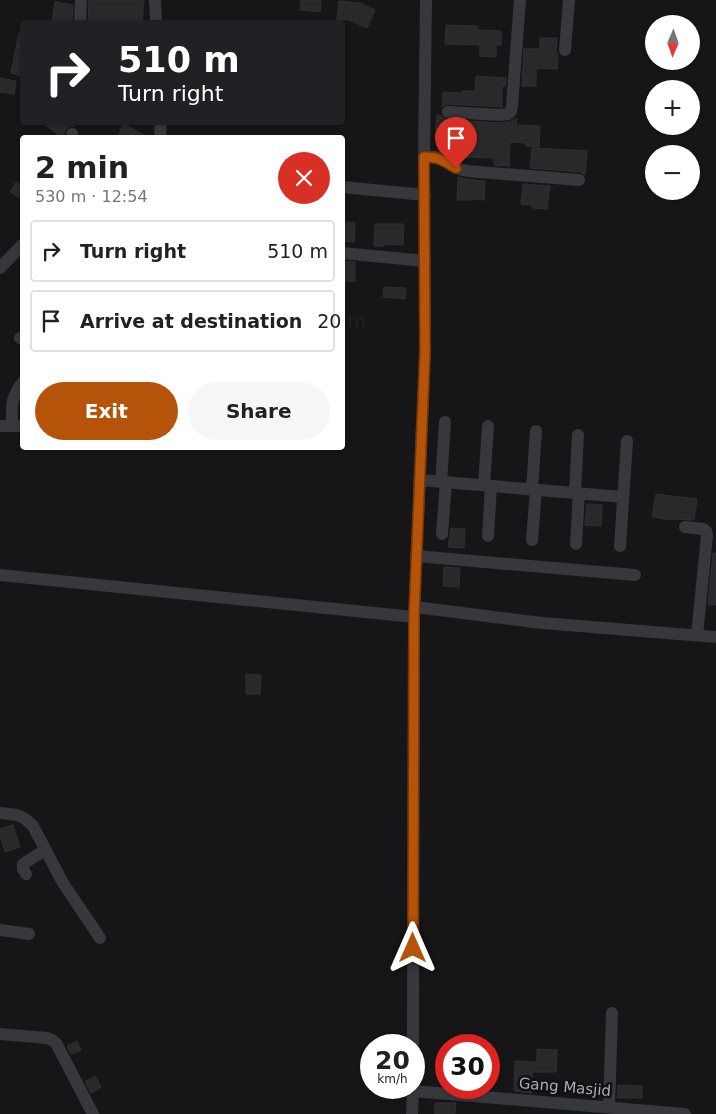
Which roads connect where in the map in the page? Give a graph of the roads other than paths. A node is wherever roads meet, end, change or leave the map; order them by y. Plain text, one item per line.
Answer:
1 (81, 0) edge
2 (155, 0) edge
3 (426, 0) edge
4 (520, 0) edge
5 (569, 0) edge
6 (80, 20) edge
7 (156, 20) edge
8 (566, 50) dead end
9 (448, 112) dead end
10 (424, 157) junction
11 (579, 180) dead end
12 (345, 187) edge
13 (424, 195) junction
14 (20, 247) edge
15 (345, 254) edge
16 (425, 261) junction
17 (0, 268) edge
18 (20, 386) edge
19 (445, 422) dead end
20 (11, 426) edge
21 (488, 426) dead end
22 (536, 431) dead end
23 (578, 435) dead end
24 (626, 441) dead end
25 (419, 480) junction
26 (443, 482) junction
27 (488, 486) junction
28 (534, 490) junction
29 (577, 493) junction
30 (622, 497) junction
31 (685, 527) dead end
32 (442, 534) dead end
33 (488, 536) dead end
34 (532, 540) dead end
35 (576, 544) dead end
36 (620, 546) dead end
37 (416, 556) junction
38 (0, 575) edge
39 (635, 575) dead end
40 (414, 612) junction
41 (697, 635) junction
42 (716, 636) edge
43 (0, 813) edge
44 (45, 850) junction
45 (26, 874) dead end
46 (0, 930) edge
47 (29, 934) dead end
48 (100, 938) dead end
49 (612, 1013) dead end
50 (0, 1034) edge
51 (413, 1034) edge
52 (425, 1091) edge
53 (413, 1099) edge
54 (609, 1108) junction
55 (93, 1114) edge
56 (412, 1114) edge
57 (685, 1114) edge

1 - 6 street
2 - 7 street
3 - 10 street
4 - 9 street
5 - 8 street
10 - 11 street
10 - 13 street
12 - 13 street
13 - 16 street
14 - 17 street
15 - 16 street
16 - 25 street
18 - 20 street
19 - 26 street
21 - 27 street
22 - 28 street
23 - 29 street
24 - 30 street
25 - 26 street
25 - 37 street
26 - 27 street
26 - 32 street
27 - 28 street
27 - 33 street
28 - 29 street
28 - 34 street
29 - 30 street
29 - 35 street
30 - 36 street
31 - 41 street
37 - 39 street
37 - 40 street
38 - 40 street
40 - 41 street
40 - 51 street
41 - 42 street
43 - 44 street
44 - 45 street
44 - 48 street
46 - 47 street
49 - 54 street
50 - 55 street
52 - 54 street, Gang Masjid
53 - 56 street
54 - 57 street, Gang Masjid

